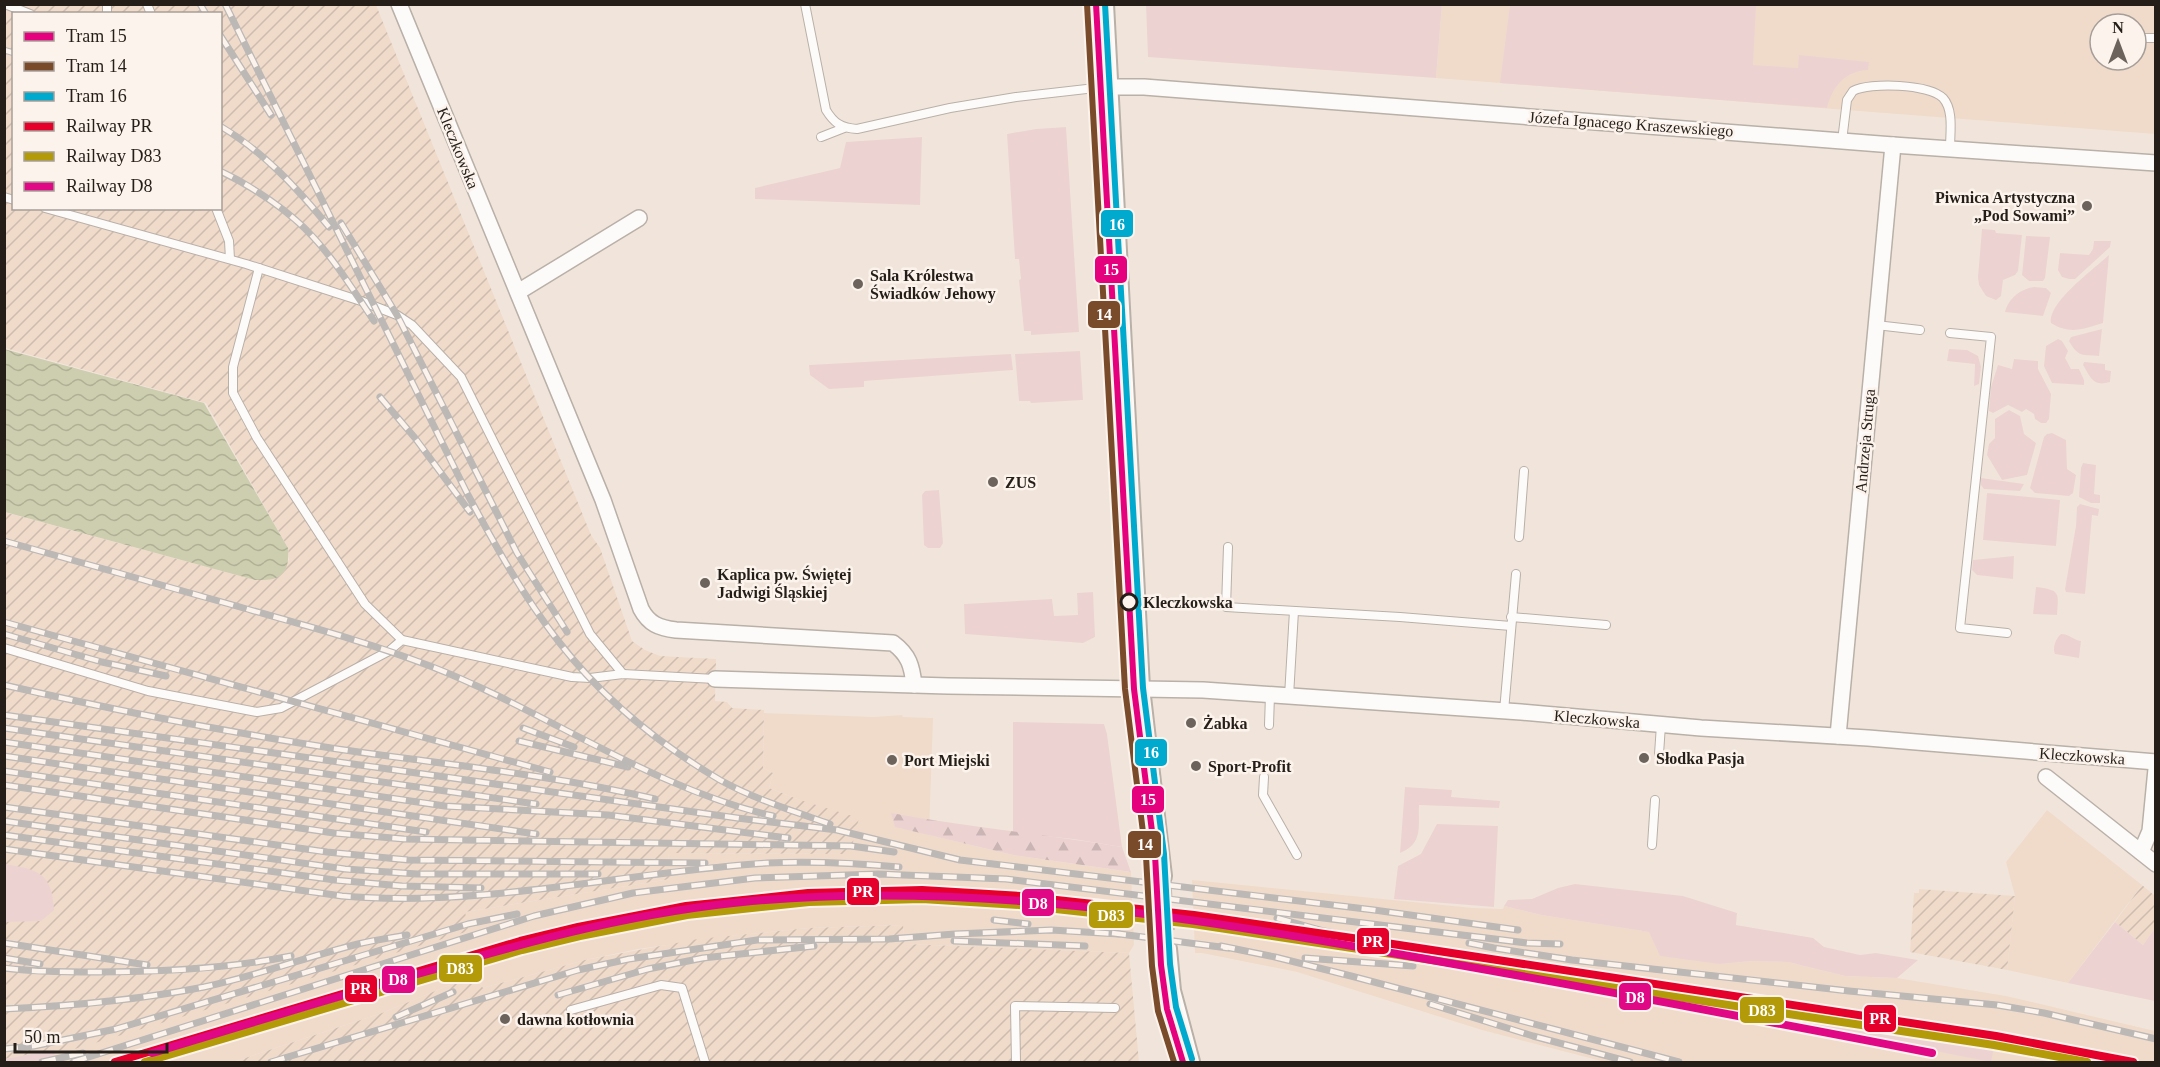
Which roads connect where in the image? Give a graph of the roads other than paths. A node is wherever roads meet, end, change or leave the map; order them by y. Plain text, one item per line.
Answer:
1 (5, 4) edge
2 (399, 4) edge
3 (805, 4) edge
4 (1102, 4) edge
5 (25, 12) edge
6 (1106, 87) junction
7 (844, 128) junction
8 (821, 137) dead end
9 (1842, 141) junction
10 (1893, 145) junction
11 (1950, 148) junction
12 (2156, 163) edge
13 (52, 210) edge
14 (217, 210) edge
15 (639, 218) dead end
16 (230, 259) junction
17 (259, 268) junction
18 (518, 292) junction
19 (1876, 325) junction
20 (1920, 330) dead end
21 (1950, 333) dead end
22 (1524, 471) dead end
23 (1519, 537) dead end
24 (1228, 547) dead end
25 (1516, 574) dead end
26 (1294, 611) junction
27 (1511, 621) junction
28 (1606, 624) dead end
29 (2007, 633) dead end
30 (402, 640) junction
31 (4, 648) edge
32 (623, 674) junction
33 (715, 679) joint
34 (914, 685) junction
35 (1138, 688) junction
36 (1270, 695) junction
37 (1289, 696) junction
38 (1504, 711) junction
39 (1269, 725) dead end
40 (1661, 725) junction
41 (1838, 736) junction
42 (1659, 754) dead end
43 (2156, 762) edge
44 (2156, 769) edge
45 (1264, 777) dead end
46 (2046, 777) dead end
47 (1655, 801) dead end
48 (1652, 845) dead end
49 (2141, 852) junction
50 (1297, 855) dead end
51 (2156, 864) edge
52 (1160, 876) tunnel mouth
53 (1165, 949) tunnel mouth
54 (1116, 1008) dead end
55 (571, 1010) dead end
56 (1186, 1061) edge
57 (705, 1062) edge
58 (1016, 1062) edge

1 - 5 lane
2 - 18 street, Kleczkowska
3 - 7 lane
4 - 6 main road
6 - 7 lane
6 - 9 street, Józefa Ignacego Kraszewskiego
6 - 35 main road
7 - 8 lane
9 - 10 street, Józefa Ignacego Kraszewskiego
9 - 11 lane
10 - 11 street, Józefa Ignacego Kraszewskiego
10 - 19 street, Andrzeja Struga
11 - 12 street, Józefa Ignacego Kraszewskiego
13 - 16 lane
14 - 16 lane
15 - 18 street
16 - 17 lane
17 - 30 lane
17 - 32 lane
18 - 34 street, Kleczkowska
19 - 20 lane
19 - 41 street, Andrzeja Struga
21 - 29 lane
22 - 23 lane
24 - 26 lane
25 - 27 lane
26 - 27 lane
26 - 37 lane
27 - 28 lane
27 - 38 lane
30 - 31 lane
30 - 32 lane
32 - 33 lane
33 - 34 street, Kleczkowska
34 - 35 street, Kleczkowska
35 - 36 street, Kleczkowska
35 - 52 main road
36 - 37 street, Kleczkowska
36 - 39 lane
37 - 38 street, Kleczkowska
38 - 40 street, Kleczkowska
40 - 41 street, Kleczkowska
40 - 42 lane
41 - 43 street, Kleczkowska
44 - 49 street
45 - 50 lane
46 - 49 street
47 - 48 lane
49 - 51 street
53 - 56 main road
54 - 58 lane
55 - 57 lane

